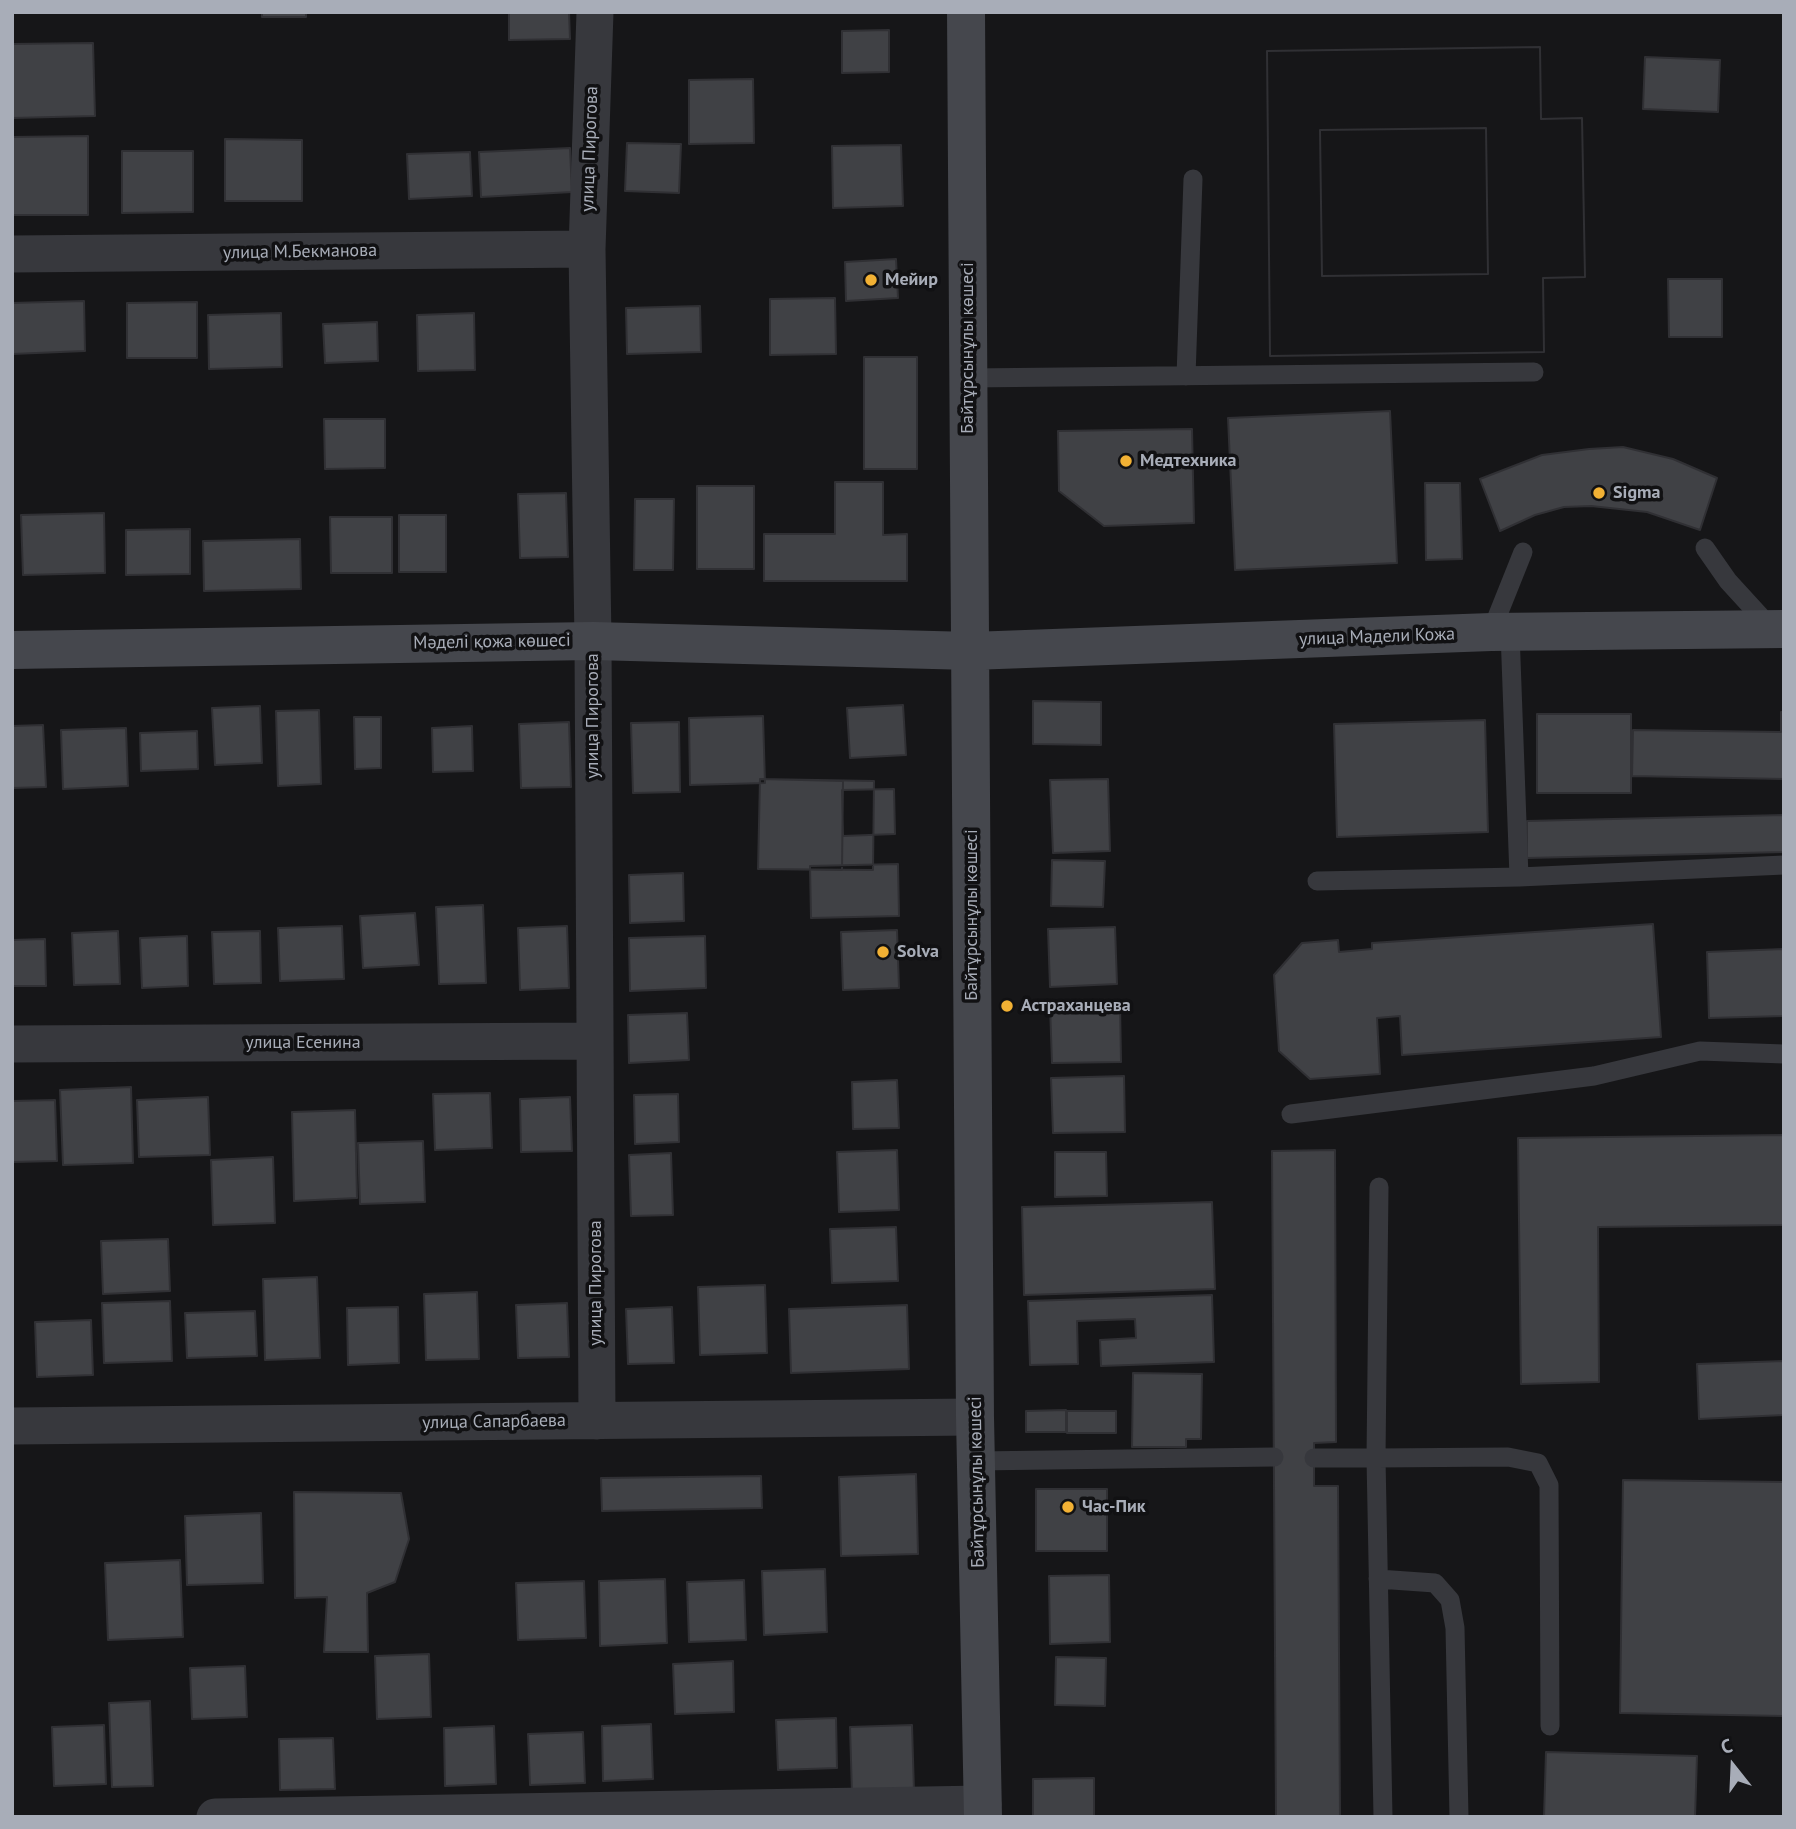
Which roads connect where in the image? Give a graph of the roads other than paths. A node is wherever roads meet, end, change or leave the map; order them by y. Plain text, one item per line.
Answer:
1 (595, 12) edge
2 (966, 12) edge
3 (1193, 179) dead end
4 (587, 249) junction
5 (12, 254) edge
6 (1534, 372) dead end
7 (1186, 376) junction
8 (968, 378) junction
9 (1705, 548) dead end
10 (1523, 552) dead end
11 (1778, 629) edge
12 (1500, 632) junction
13 (593, 641) junction
14 (12, 650) edge
15 (971, 651) junction
16 (1784, 865) edge
17 (1519, 877) junction
18 (1317, 881) dead end
19 (594, 1041) junction
20 (12, 1044) edge
21 (1784, 1054) edge
22 (1291, 1114) dead end
23 (1378, 1187) dead end
24 (975, 1418) junction
25 (597, 1421) junction
26 (12, 1426) edge
27 (1274, 1457) dead end
28 (1314, 1458) dead end
29 (1376, 1458) junction
30 (976, 1461) junction
31 (1378, 1579) junction
32 (1550, 1726) dead end
33 (983, 1810) edge
34 (215, 1817) edge
35 (1383, 1817) edge
36 (1459, 1817) edge

1 - 4 street, улица Пирогова
2 - 8 main road, Байтұрсынұлы көшесі
3 - 7 lane
4 - 5 street, улица М.Бекманова
4 - 13 street, улица Пирогова
6 - 7 lane
7 - 8 lane
8 - 15 main road, Байтұрсынұлы көшесі
9 - 11 lane
10 - 12 lane
11 - 12 main road, улица Мадели Кожа
12 - 15 main road, улица Мадели Кожа
12 - 17 lane
13 - 14 main road, Мәделі қожа көшесі
13 - 15 main road, Мәделі қожа көшесі
13 - 19 street, улица Пирогова
15 - 24 main road, Байтұрсынұлы көшесі
16 - 17 lane
17 - 18 lane
19 - 20 street, улица Есенина
19 - 25 street, улица Пирогова
21 - 22 lane
23 - 29 lane
24 - 25 street, улица Сапарбаева
24 - 30 main road, Байтұрсынұлы көшесі
25 - 26 street, улица Сапарбаева
27 - 30 lane
28 - 29 lane
29 - 31 lane
29 - 32 lane
30 - 33 main road, Байтұрсынұлы көшесі
31 - 35 lane
31 - 36 lane
33 - 34 street

